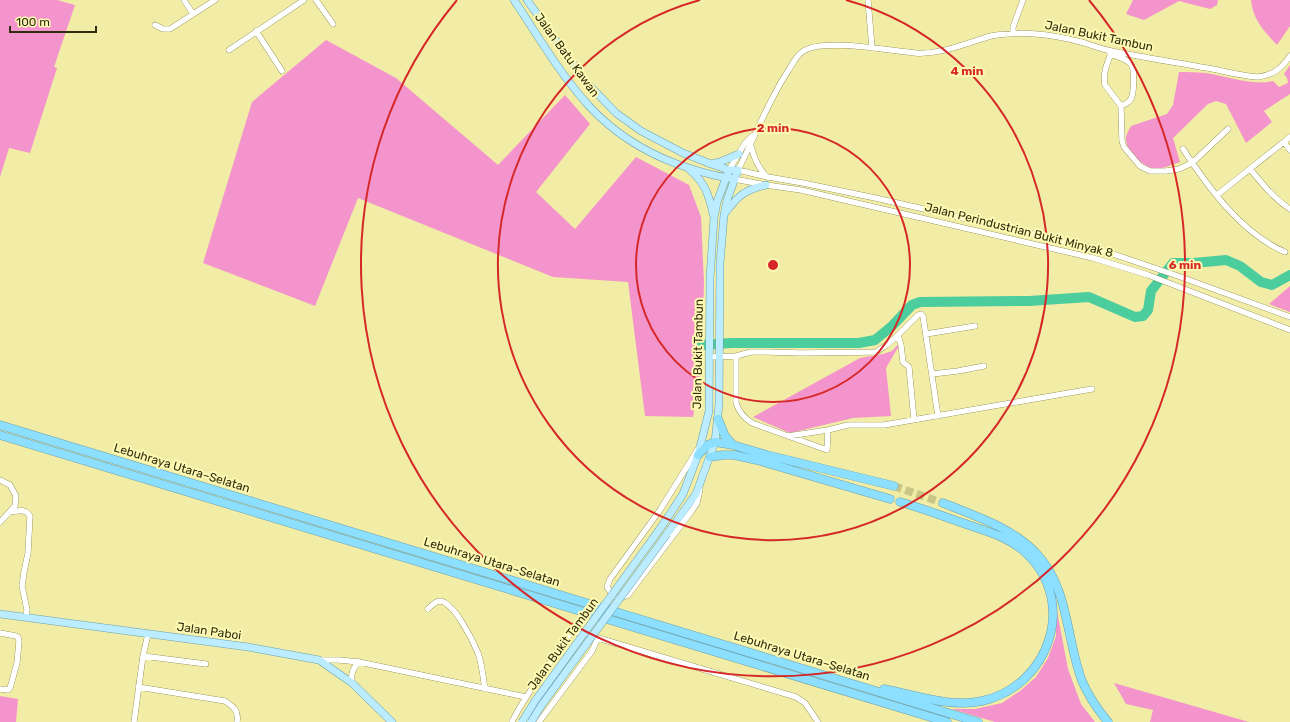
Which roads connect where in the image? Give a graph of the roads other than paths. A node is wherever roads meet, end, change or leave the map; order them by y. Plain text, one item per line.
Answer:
1 (184, 0) edge
2 (215, 0) edge
3 (304, 0) edge
4 (316, 0) edge
5 (514, 0) edge
6 (527, 0) edge
7 (868, 0) edge
8 (1023, 0) edge
9 (193, 14) junction
10 (332, 24) dead end
11 (155, 25) dead end
12 (256, 31) junction
13 (1013, 33) junction
14 (872, 48) junction
15 (229, 50) dead end
16 (1111, 52) junction
17 (1290, 56) edge
18 (282, 71) dead end
19 (1121, 106) junction
20 (1228, 128) dead end
21 (754, 135) junction
22 (1290, 137) edge
23 (1284, 142) junction
24 (751, 145) junction
25 (1183, 149) dead end
26 (1290, 150) edge
27 (739, 154) junction
28 (1192, 163) junction
29 (711, 164) junction
30 (688, 168) junction
31 (1250, 168) junction
32 (729, 170) junction
33 (738, 170) junction
34 (726, 178) junction
35 (768, 178) junction
36 (734, 179) junction
37 (766, 185) junction
38 (1217, 195) junction
39 (1290, 208) edge
40 (724, 214) junction
41 (714, 218) junction
42 (1285, 252) dead end
43 (1290, 317) edge
44 (975, 326) dead end
45 (1290, 330) edge
46 (926, 334) junction
47 (898, 335) junction
48 (710, 355) junction
49 (720, 355) junction
50 (736, 356) junction
51 (984, 366) dead end
52 (932, 374) junction
53 (1092, 389) dead end
54 (938, 416) junction
55 (718, 419) junction
56 (914, 420) junction
57 (0, 425) edge
58 (828, 430) junction
59 (0, 435) edge
60 (788, 436) junction
61 (715, 442) junction
62 (700, 444) junction
63 (733, 445) junction
64 (698, 455) junction
65 (710, 458) junction
66 (703, 478) junction
67 (0, 480) edge
68 (894, 486) tunnel mouth
69 (890, 499) dead end
70 (900, 502) dead end
71 (943, 503) tunnel mouth
72 (10, 512) junction
73 (0, 522) edge
74 (428, 610) dead end
75 (0, 614) edge
76 (26, 617) junction
77 (0, 634) edge
78 (148, 634) junction
79 (598, 638) junction
80 (143, 656) junction
81 (319, 660) junction
82 (359, 662) junction
83 (206, 664) dead end
84 (352, 683) junction
85 (854, 684) junction
86 (138, 687) junction
87 (0, 689) edge
88 (485, 689) junction
89 (526, 697) junction
90 (134, 722) edge
91 (237, 722) edge
92 (392, 722) edge
93 (512, 722) edge
94 (522, 722) edge
95 (531, 722) edge
96 (539, 722) edge
97 (818, 722) edge
98 (947, 722) edge
99 (978, 722) edge
100 (1108, 722) edge

1 - 9 street
2 - 9 street
3 - 12 street
4 - 10 street
5 - 30 main road, Jalan Batu Kawan
6 - 29 main road, Jalan Batu Kawan
7 - 14 street
8 - 13 street
9 - 11 street
12 - 15 street
12 - 18 street
13 - 14 street, Jalan Bukit Tambun
13 - 16 street, Jalan Bukit Tambun
14 - 21 street, Jalan Bukit Tambun
16 - 17 street, Jalan Bukit Tambun
16 - 19 street
16 - 19 street
19 - 28 street
20 - 28 street
21 - 24 street, Jalan Bukit Tambun
21 - 27 street, Jalan Bukit Tambun
22 - 23 street
23 - 26 street
23 - 31 street
24 - 33 street, Jalan Bukit Tambun
24 - 35 street
25 - 28 street
27 - 29 main road
27 - 32 street, Jalan Bukit Tambun
28 - 38 street
29 - 32 main road, Jalan Batu Kawan
30 - 34 main road, Jalan Batu Kawan
30 - 41 main road
31 - 38 street
31 - 39 street
32 - 33 main road, Jalan Batu Kawan
32 - 34 main road, Jalan Bukit Tambun
33 - 35 street, Jalan Perindustrian Bukit Minyak 8
33 - 36 main road, Jalan Bukit Tambun
34 - 36 main road, Jalan Batu Kawan
34 - 41 main road, Jalan Bukit Tambun
35 - 43 street, Jalan Perindustrian Bukit Minyak 8
36 - 37 street, Jalan Perindustrian Bukit Minyak 8
36 - 40 main road, Jalan Bukit Tambun
37 - 40 main road
37 - 45 street, Jalan Perindustrian Bukit Minyak 8
38 - 42 street
40 - 49 main road, Jalan Bukit Tambun
41 - 48 main road, Jalan Bukit Tambun
44 - 46 street
46 - 47 street
46 - 52 street
47 - 50 street
47 - 56 street
48 - 49 street
48 - 62 main road, Jalan Bukit Tambun
49 - 50 street
49 - 55 main road, Jalan Bukit Tambun
50 - 60 street
51 - 52 street
52 - 54 street
53 - 54 street
54 - 56 street
55 - 61 main road, Jalan Bukit Tambun
55 - 63 highway
56 - 58 street
57 - 85 highway, Lebuhraya Utara–Selatan
58 - 60 street
58 - 60 street
59 - 98 highway, Lebuhraya Utara–Selatan
61 - 63 highway
61 - 64 highway
61 - 65 main road, Jalan Bukit Tambun
62 - 64 main road, Jalan Bukit Tambun
62 - 66 street
63 - 68 highway
64 - 94 main road, Jalan Bukit Tambun, bridge
65 - 66 main road, Jalan Bukit Tambun
65 - 69 highway
66 - 95 main road, Jalan Bukit Tambun, bridge
67 - 72 street
70 - 85 highway
71 - 100 highway
72 - 73 street
72 - 76 street
74 - 88 street
75 - 76 main road, Jalan Paboi
76 - 78 main road, Jalan Paboi
77 - 87 street
78 - 80 street
78 - 81 main road, Jalan Paboi
79 - 89 street
79 - 96 street
79 - 97 street
80 - 83 street
80 - 86 street
81 - 82 street
81 - 84 main road, Jalan Paboi
82 - 84 street
82 - 88 street
84 - 92 main road, Jalan Paboi
85 - 99 highway, Lebuhraya Utara–Selatan
86 - 90 street
86 - 91 street
88 - 89 street
89 - 93 street

